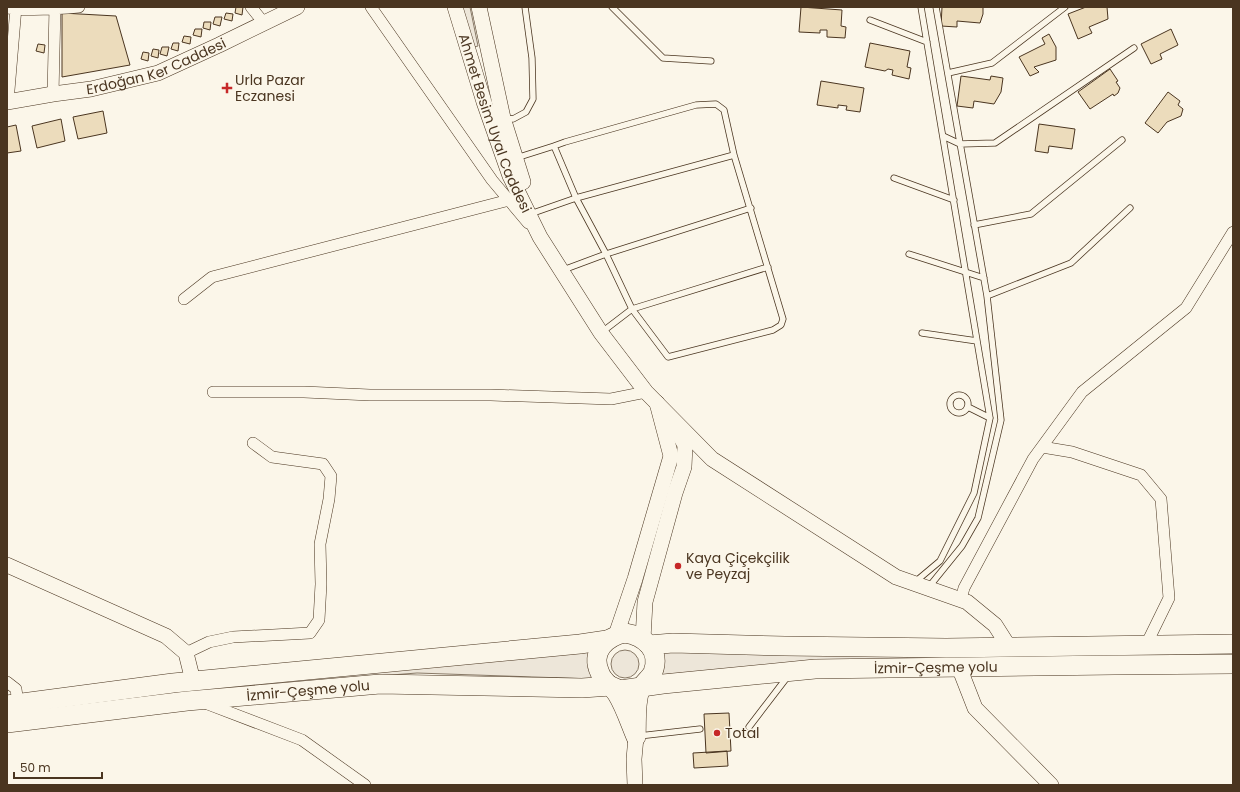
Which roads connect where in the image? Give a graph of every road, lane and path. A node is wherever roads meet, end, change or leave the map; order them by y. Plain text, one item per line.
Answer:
1 (79, 7) edge
2 (251, 7) edge
3 (297, 7) edge
4 (371, 7) edge
5 (455, 7) edge
6 (479, 7) edge
7 (525, 7) edge
8 (612, 7) edge
9 (922, 7) edge
10 (936, 7) edge
11 (1064, 7) edge
12 (13, 8) edge
13 (55, 8) edge
14 (870, 20) dead end
15 (264, 23) junction
16 (927, 42) junction
17 (1134, 48) dead end
18 (711, 61) dead end
19 (948, 73) junction
20 (53, 94) junction
21 (7, 102) edge
22 (503, 118) junction
23 (943, 136) junction
24 (1122, 140) dead end
25 (960, 144) junction
26 (554, 146) junction
27 (734, 155) junction
28 (515, 158) junction
29 (894, 178) dead end
30 (576, 198) junction
31 (509, 200) junction
32 (954, 200) junction
33 (751, 208) junction
34 (1130, 208) dead end
35 (533, 213) junction
36 (974, 225) junction
37 (1233, 232) edge
38 (540, 237) junction
39 (606, 254) junction
40 (909, 254) dead end
41 (768, 267) junction
42 (562, 270) junction
43 (966, 273) junction
44 (984, 278) junction
45 (987, 296) junction
46 (184, 299) dead end
47 (632, 309) junction
48 (601, 333) junction
49 (922, 333) dead end
50 (977, 341) junction
51 (213, 392) dead end
52 (651, 397) junction
53 (968, 407) dead end
54 (990, 418) junction
55 (253, 443) dead end
56 (1042, 447) junction
57 (7, 566) edge
58 (913, 583) junction
59 (928, 588) junction
60 (961, 599) junction
61 (611, 637) junction
62 (646, 642) junction
63 (1233, 644) edge
64 (1146, 645) junction
65 (1009, 647) junction
66 (186, 653) junction
67 (1233, 664) edge
68 (959, 667) junction
69 (791, 672) junction
70 (7, 682) edge
71 (193, 682) junction
72 (611, 686) junction
73 (640, 688) junction
74 (198, 700) junction
75 (13, 704) edge
76 (7, 723) edge
77 (749, 727) dead end
78 (700, 729) dead end
79 (636, 737) junction
80 (365, 785) edge
81 (635, 785) edge
82 (1051, 785) edge

1 - 13 street
2 - 15 street
3 - 15 main road, Erdoğan Ker Caddesi
4 - 31 street
5 - 38 main road, Ahmet Besim Uyal Caddesi
6 - 22 main road, Ahmet Besim Uyal Caddesi
7 - 22 lane
8 - 18 lane
9 - 16 lane
10 - 19 lane
11 - 19 lane
12 - 13 street
12 - 21 street
13 - 20 street
14 - 16 lane
15 - 20 main road, Erdoğan Ker Caddesi
16 - 23 lane
17 - 25 lane
19 - 25 lane
20 - 21 main road, Erdoğan Ker Caddesi
22 - 28 main road, Ahmet Besim Uyal Caddesi
23 - 25 lane
23 - 32 lane
24 - 36 lane
25 - 36 lane
26 - 27 lane
26 - 28 lane
26 - 30 lane
27 - 30 lane
27 - 33 lane
28 - 35 main road, Ahmet Besim Uyal Caddesi
29 - 32 lane
30 - 35 lane
30 - 39 lane
31 - 38 street
31 - 46 street
32 - 43 lane
33 - 39 lane
33 - 41 lane
34 - 45 lane
35 - 38 main road, Ahmet Besim Uyal Caddesi
36 - 44 lane
37 - 56 street
38 - 42 main road, Ahmet Besim Uyal Caddesi
39 - 42 lane
39 - 47 lane
40 - 43 lane
41 - 47 lane
41 - 47 lane
42 - 48 main road, Ahmet Besim Uyal Caddesi
43 - 44 lane
43 - 50 lane
44 - 45 lane
45 - 59 lane
47 - 48 lane
48 - 52 main road, Ahmet Besim Uyal Caddesi
49 - 50 lane
50 - 54 lane
51 - 52 street
52 - 58 main road
52 - 61 main road
52 - 62 main road
53 - 54 lane
54 - 58 lane
55 - 66 street
56 - 60 street
56 - 64 street
57 - 66 main road
58 - 59 main road
59 - 60 main road
60 - 65 main road
61 - 62 highway
61 - 71 highway, İzmir-Çeşme yolu
61 - 72 highway
62 - 65 highway, İzmir-Çeşme yolu
62 - 73 highway
63 - 64 highway, İzmir-Çeşme yolu
64 - 65 highway, İzmir-Çeşme yolu
66 - 71 main road
67 - 68 highway, İzmir-Çeşme yolu
68 - 69 highway, İzmir-Çeşme yolu
68 - 82 main road
69 - 73 highway, İzmir-Çeşme yolu
69 - 77 lane
70 - 75 street
71 - 75 highway, İzmir-Çeşme yolu
72 - 73 highway
72 - 74 highway, İzmir-Çeşme yolu
72 - 79 highway
73 - 79 highway
74 - 76 highway, İzmir-Çeşme yolu
74 - 80 street
78 - 79 lane
79 - 81 main road

